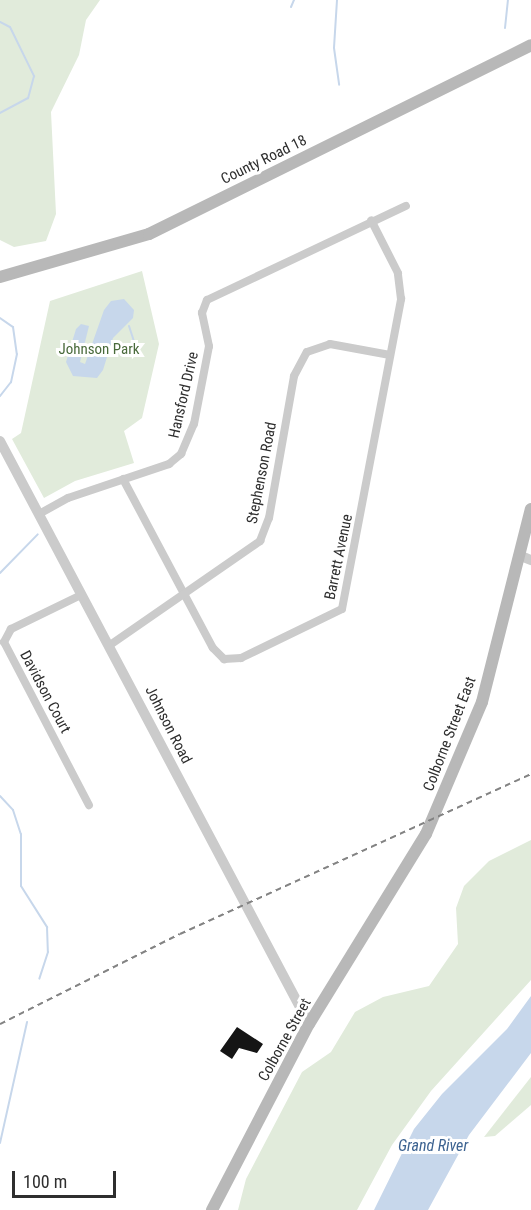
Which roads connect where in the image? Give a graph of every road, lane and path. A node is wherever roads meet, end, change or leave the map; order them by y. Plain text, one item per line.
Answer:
1 (531, 45) edge
2 (406, 206) dead end
3 (371, 220) junction
4 (0, 277) edge
5 (390, 355) junction
6 (0, 441) edge
7 (123, 479) junction
8 (531, 509) edge
9 (39, 514) junction
10 (526, 558) edge
11 (81, 595) junction
12 (185, 595) junction
13 (110, 645) junction
14 (89, 805) dead end
15 (393, 890) joint
16 (309, 1024) junction
17 (212, 1210) edge

1 - 4 main road, County Road 18
2 - 3 street, Hansford Drive
3 - 5 street, Barrett Avenue
3 - 7 street, Hansford Drive
5 - 12 street, Stephenson Road
5 - 12 street, Barrett Avenue
6 - 9 street, Johnson Road
7 - 9 street, Hansford Drive
7 - 12 street, Barrett Avenue
8 - 10 main road, Colborne Street East
9 - 11 street, Johnson Road
10 - 15 main road, Colborne Street East
11 - 13 street, Johnson Road
11 - 14 street, Davidson Court
12 - 13 street, Stephenson Road
13 - 16 street, Johnson Road
15 - 16 main road, Colborne Street
16 - 17 main road, Colborne Street

